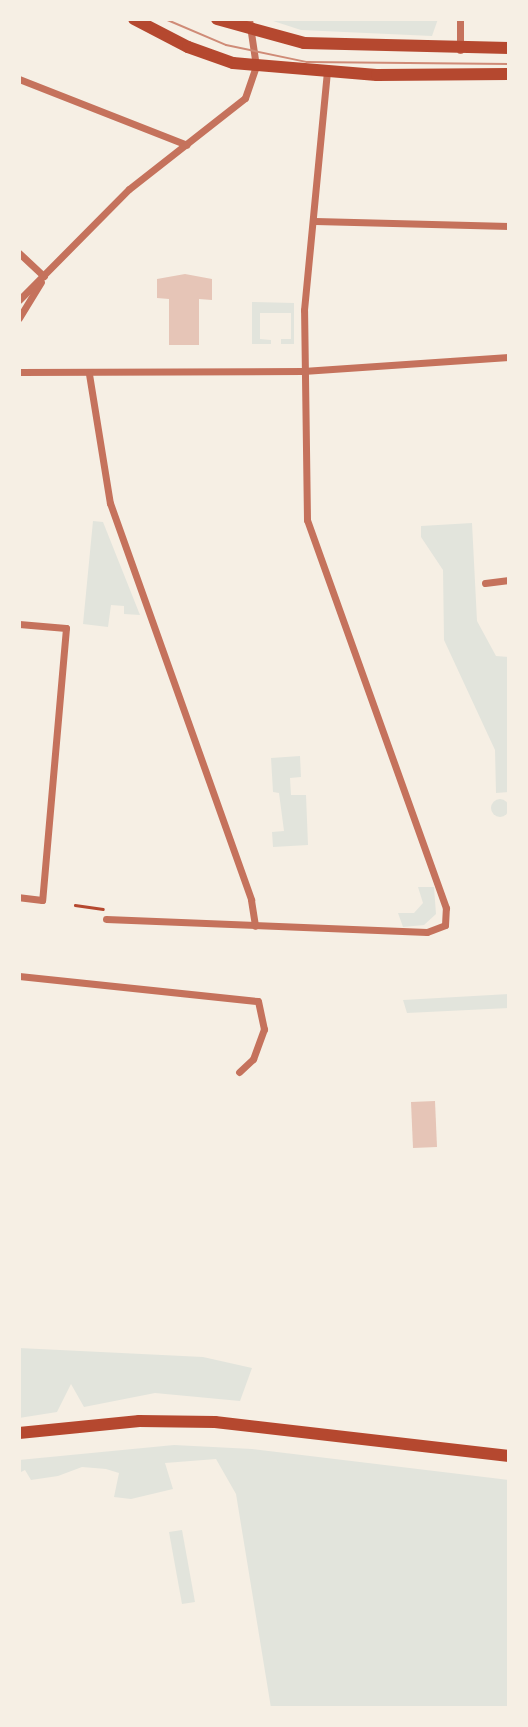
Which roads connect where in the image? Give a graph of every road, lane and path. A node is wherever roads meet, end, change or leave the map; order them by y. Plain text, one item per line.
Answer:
1 (134, 19) edge
2 (249, 19) edge
3 (460, 19) edge
4 (221, 20) edge
5 (254, 39) junction
6 (509, 48) edge
7 (460, 50) junction
8 (256, 65) junction
9 (327, 73) junction
10 (509, 74) edge
11 (19, 79) edge
12 (187, 145) junction
13 (315, 221) junction
14 (509, 226) edge
15 (19, 253) edge
16 (44, 276) junction
17 (19, 299) edge
18 (19, 318) edge
19 (509, 357) edge
20 (303, 371) junction
21 (19, 372) edge
22 (89, 374) junction
23 (509, 580) edge
24 (485, 583) dead end
25 (19, 624) edge
26 (19, 897) edge
27 (75, 905) dead end
28 (106, 919) joint
29 (255, 926) junction
30 (19, 976) edge
31 (239, 1072) dead end
32 (19, 1433) edge
33 (509, 1456) edge

1 - 8 main road
2 - 5 street
3 - 7 street
4 - 5 main road
5 - 7 main road
5 - 8 street
6 - 7 main road
8 - 9 main road
8 - 12 street
9 - 10 main road
9 - 13 street
11 - 12 street
12 - 16 street
13 - 14 street
13 - 20 street
15 - 16 street
16 - 17 street
16 - 18 street
19 - 20 street
20 - 22 street
20 - 29 street
21 - 22 street
22 - 29 street
23 - 24 street
25 - 26 street
27 - 28 path
28 - 29 street
30 - 31 street
32 - 33 main road

